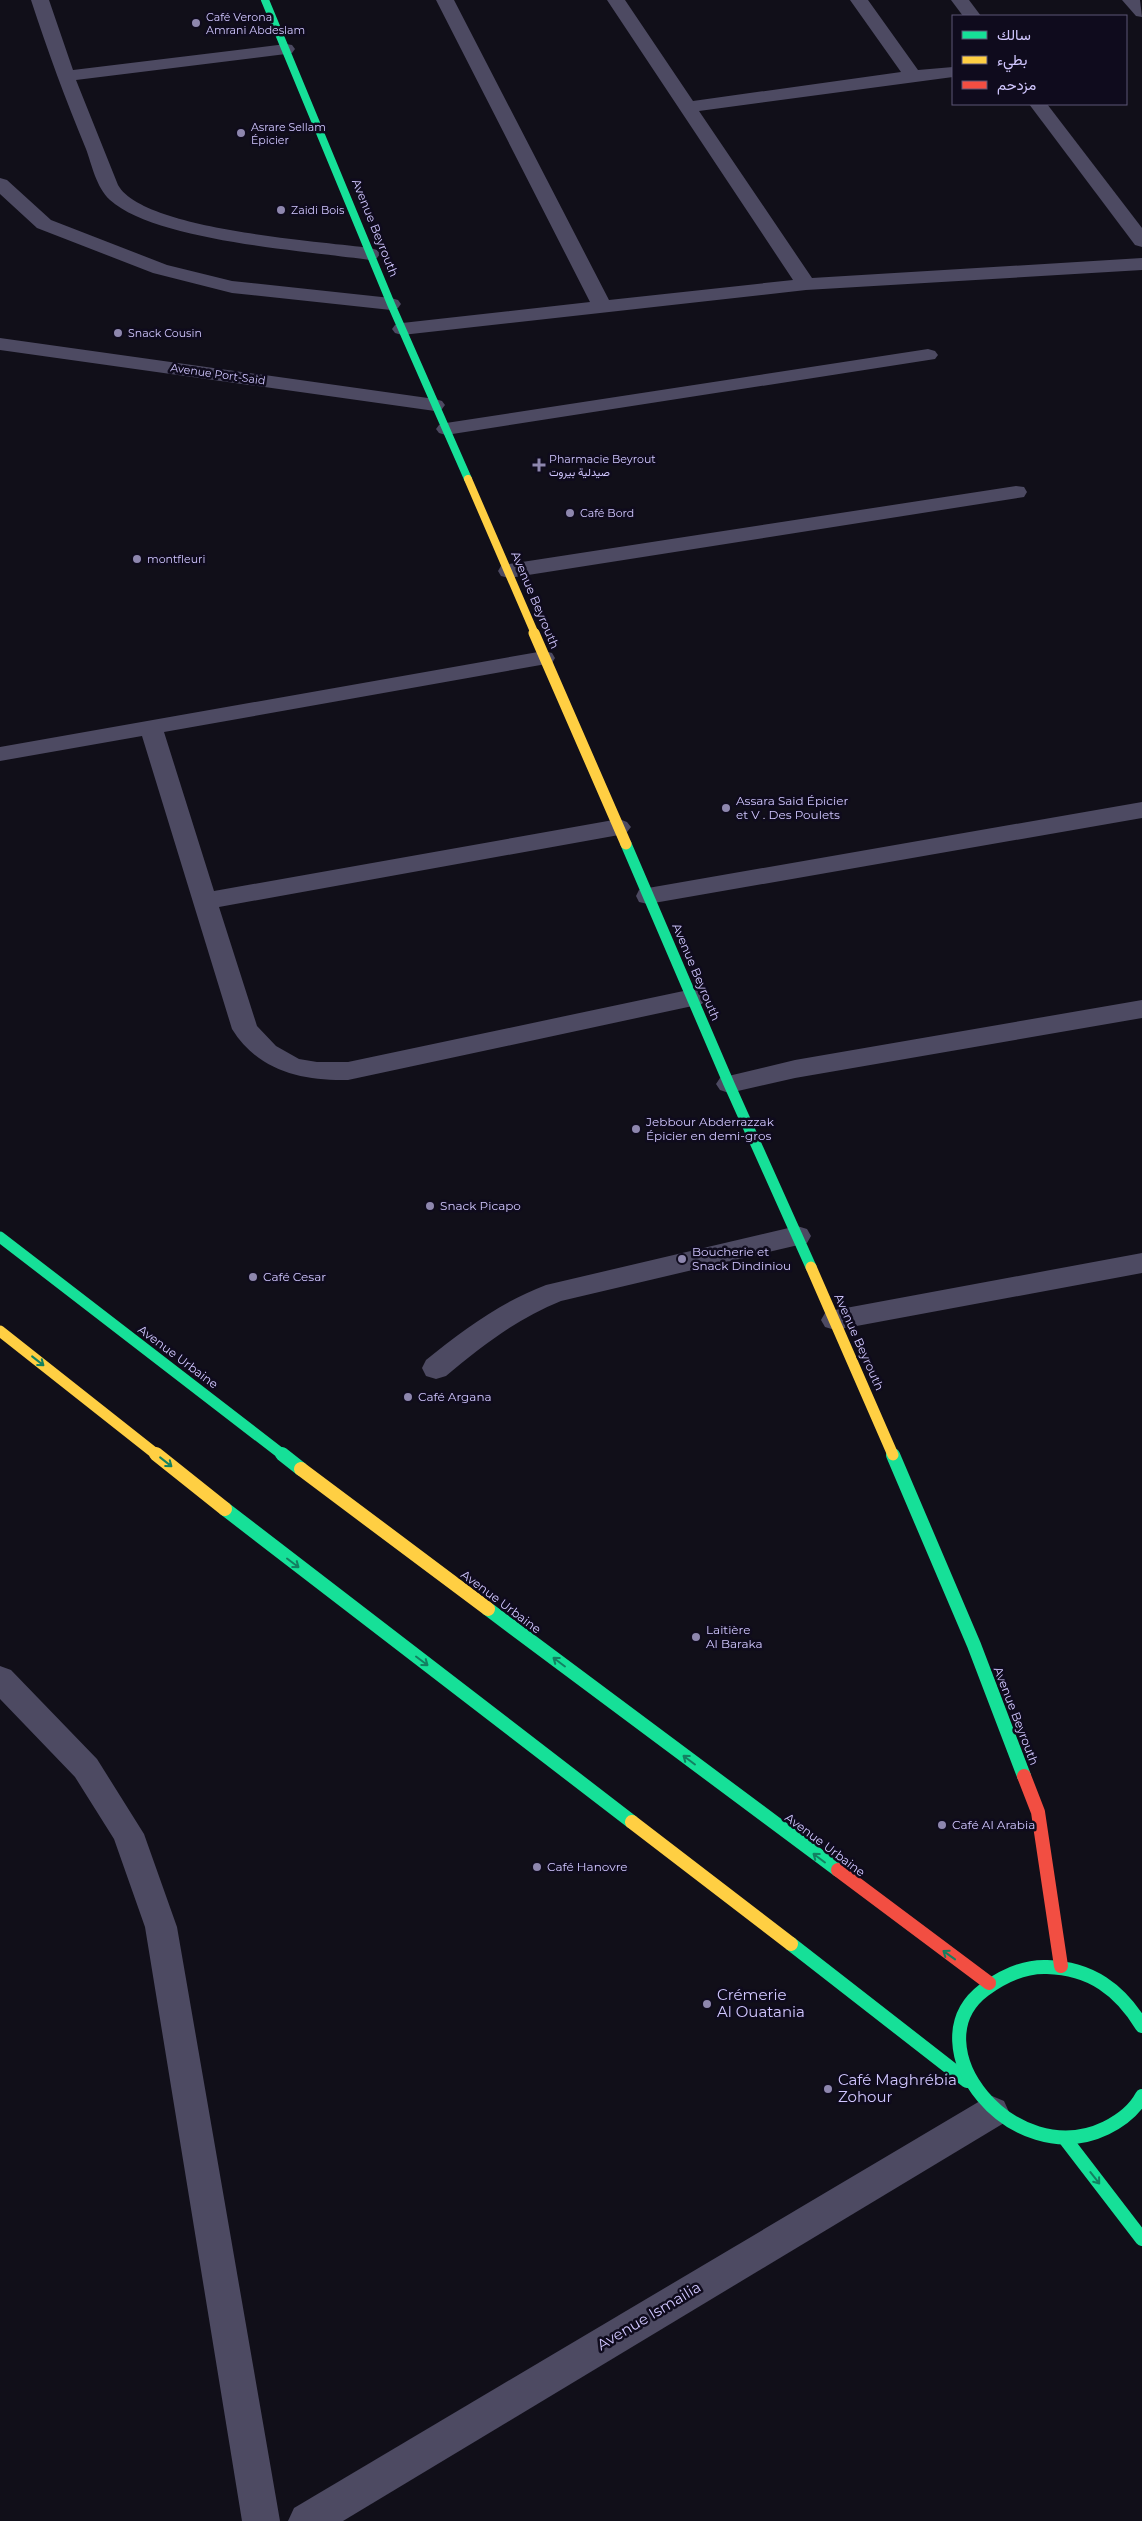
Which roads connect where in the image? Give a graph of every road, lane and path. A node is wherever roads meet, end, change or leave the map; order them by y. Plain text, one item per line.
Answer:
1 (40, 0) edge
2 (265, 0) edge
3 (445, 0) edge
4 (616, 0) edge
5 (859, 0) edge
6 (960, 0) edge
7 (1132, 0) edge
8 (1142, 12) edge
9 (971, 15) edge
10 (286, 49) junction
11 (952, 72) edge
12 (64, 76) junction
13 (913, 76) junction
14 (1039, 105) edge
15 (689, 107) junction
16 (0, 184) edge
17 (1142, 241) edge
18 (370, 254) junction
19 (1142, 264) edge
20 (806, 284) junction
21 (391, 304) junction
22 (603, 308) junction
23 (402, 329) junction
24 (0, 344) edge
25 (928, 355) dead end
26 (435, 405) junction
27 (446, 429) junction
28 (1016, 492) dead end
29 (509, 571) junction
30 (544, 658) junction
31 (151, 728) junction
32 (0, 754) edge
33 (1142, 810) edge
34 (619, 827) junction
35 (648, 896) junction
36 (204, 901) junction
37 (693, 998) junction
38 (1142, 1009) edge
39 (729, 1084) junction
40 (797, 1236) junction
41 (0, 1237) edge
42 (1142, 1263) edge
43 (835, 1320) junction
44 (0, 1331) edge
45 (436, 1368) dead end
46 (0, 1679) edge
47 (1061, 1966) junction
48 (989, 1983) junction
49 (1141, 2020) edge
50 (967, 2081) junction
51 (1142, 2096) edge
52 (992, 2112) junction
53 (1066, 2140) junction
54 (1142, 2239) edge
55 (262, 2521) edge
56 (307, 2521) edge

1 - 12 street
2 - 10 street, Avenue Beyrouth
3 - 22 street
4 - 15 street
5 - 13 street
6 - 9 street
7 - 8 street
10 - 12 street
10 - 18 street, Avenue Beyrouth
11 - 13 street
12 - 18 street
13 - 15 street
14 - 17 street
15 - 20 street
16 - 21 street
18 - 21 street, Avenue Beyrouth
19 - 20 street
20 - 22 street
21 - 23 street, Avenue Beyrouth
22 - 23 street
23 - 26 street, Avenue Beyrouth
24 - 26 street, Avenue Port-Saïd
25 - 27 street
26 - 27 street, Avenue Beyrouth
27 - 29 street, Avenue Beyrouth
28 - 29 street
29 - 30 street, Avenue Beyrouth
30 - 31 street
30 - 34 street, Avenue Beyrouth
31 - 32 street
31 - 36 street
33 - 35 street
34 - 35 street, Avenue Beyrouth
34 - 36 street
35 - 37 street, Avenue Beyrouth
36 - 37 street
37 - 39 street, Avenue Beyrouth
38 - 39 street
39 - 40 street, Avenue Beyrouth
40 - 43 street, Avenue Beyrouth
40 - 45 street
48 -> 41 street, Avenue Urbaine
42 - 43 street
43 - 47 street, Avenue Beyrouth
44 -> 50 street
46 - 55 street
47 - 48 street
47 - 49 street
48 - 50 street
50 - 52 street
51 - 53 street
52 - 53 street
52 - 56 street, Avenue Ismailia
53 -> 54 street

